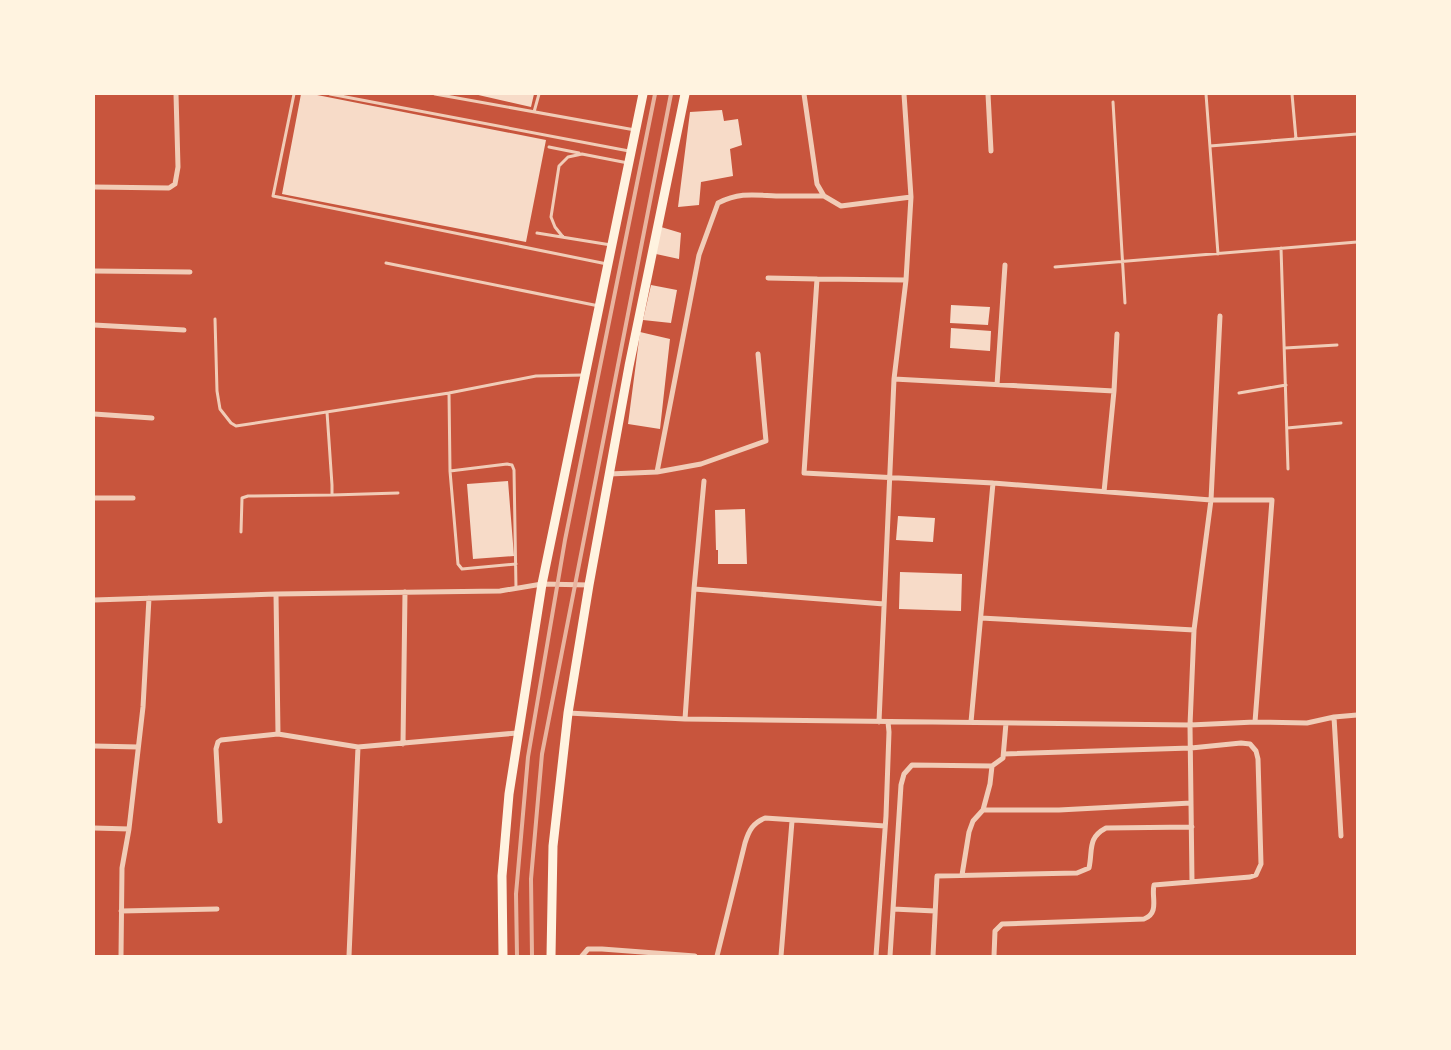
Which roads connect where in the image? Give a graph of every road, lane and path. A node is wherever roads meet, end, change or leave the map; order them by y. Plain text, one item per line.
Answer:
1 (176, 94) edge
2 (294, 94) edge
3 (330, 94) edge
4 (435, 94) edge
5 (539, 94) edge
6 (643, 94) edge
7 (685, 94) edge
8 (804, 94) edge
9 (904, 94) edge
10 (988, 94) edge
11 (1206, 94) edge
12 (1292, 94) edge
13 (1114, 102) dead end
14 (534, 112) junction
15 (636, 130) junction
16 (1357, 134) edge
17 (1296, 139) junction
18 (1210, 146) junction
19 (548, 147) dead end
20 (631, 151) junction
21 (991, 151) dead end
22 (582, 154) junction
23 (629, 163) junction
24 (94, 187) edge
25 (824, 196) junction
26 (911, 198) junction
27 (537, 233) dead end
28 (563, 237) junction
29 (1357, 242) edge
30 (612, 245) junction
31 (1282, 248) junction
32 (1218, 254) junction
33 (1123, 261) junction
34 (386, 263) dead end
35 (608, 264) junction
36 (1005, 265) dead end
37 (1055, 267) dead end
38 (94, 271) edge
39 (190, 272) dead end
40 (768, 278) dead end
41 (817, 279) junction
42 (906, 280) junction
43 (1125, 303) dead end
44 (599, 306) junction
45 (1220, 316) dead end
46 (215, 319) dead end
47 (94, 325) edge
48 (184, 330) dead end
49 (1117, 334) dead end
50 (1337, 345) dead end
51 (1285, 348) junction
52 (758, 354) dead end
53 (585, 375) junction
54 (894, 379) junction
55 (997, 385) junction
56 (1286, 385) junction
57 (1114, 392) junction
58 (449, 393) junction
59 (1239, 393) dead end
60 (327, 412) junction
61 (94, 414) edge
62 (152, 418) dead end
63 (1341, 423) dead end
64 (1287, 428) junction
65 (1288, 469) dead end
66 (450, 471) junction
67 (657, 472) junction
68 (609, 474) junction
69 (890, 478) junction
70 (704, 481) dead end
71 (993, 483) junction
72 (1104, 492) junction
73 (398, 493) dead end
74 (332, 495) junction
75 (94, 498) edge
76 (134, 498) dead end
77 (1211, 500) junction
78 (240, 532) dead end
79 (516, 564) junction
80 (542, 584) junction
81 (589, 585) junction
82 (516, 588) junction
83 (694, 589) junction
84 (405, 592) junction
85 (276, 594) junction
86 (149, 598) junction
87 (94, 600) edge
88 (884, 604) junction
89 (981, 618) junction
90 (1194, 630) junction
91 (568, 713) junction
92 (1357, 714) edge
93 (1334, 717) junction
94 (685, 719) junction
95 (879, 722) junction
96 (888, 722) junction
97 (971, 722) junction
98 (1255, 722) junction
99 (1006, 723) junction
100 (1190, 724) junction
101 (518, 733) junction
102 (278, 734) junction
103 (403, 744) junction
104 (94, 746) edge
105 (358, 747) junction
106 (138, 748) junction
107 (1191, 748) junction
108 (1004, 754) junction
109 (992, 766) junction
110 (1190, 803) junction
111 (983, 810) junction
112 (220, 821) dead end
113 (792, 821) junction
114 (885, 826) junction
115 (1192, 827) junction
116 (94, 828) edge
117 (129, 829) junction
118 (1341, 836) dead end
119 (962, 875) junction
120 (1192, 881) junction
121 (216, 909) dead end
122 (893, 909) junction
123 (121, 911) junction
124 (935, 911) junction
125 (121, 956) edge
126 (349, 956) edge
127 (502, 956) edge
128 (551, 956) edge
129 (582, 956) edge
130 (695, 956) edge
131 (717, 956) edge
132 (782, 956) edge
133 (876, 956) edge
134 (890, 956) edge
135 (933, 956) edge
136 (994, 956) edge

1 - 24 street
2 - 35 lane
3 - 20 lane
4 - 14 lane
5 - 14 lane
6 - 15 main road
7 - 68 main road
8 - 25 street
9 - 26 street
10 - 21 street
11 - 18 lane
12 - 17 lane
13 - 33 lane
14 - 15 lane
15 - 20 main road
16 - 17 lane
17 - 18 lane
18 - 32 lane
19 - 22 lane
20 - 23 main road
22 - 23 lane
22 - 28 lane
23 - 30 main road
25 - 26 street
25 - 67 street
26 - 42 street
27 - 28 lane
28 - 30 lane
29 - 31 lane
30 - 35 main road
31 - 32 lane
31 - 51 lane
32 - 33 lane
33 - 37 lane
33 - 43 lane
34 - 44 lane
35 - 44 main road
36 - 55 street
38 - 39 street
40 - 41 street
41 - 42 street
41 - 69 street
42 - 54 street
44 - 53 main road
45 - 77 street
46 - 60 lane
47 - 48 street
49 - 57 street
50 - 51 lane
51 - 56 lane
52 - 67 street
53 - 58 lane
53 - 80 main road
54 - 55 street
54 - 69 street
55 - 57 street
56 - 59 lane
56 - 64 lane
57 - 72 street
58 - 60 lane
58 - 66 lane
60 - 74 lane
61 - 62 street
63 - 64 lane
64 - 65 lane
66 - 79 lane
66 - 79 lane
67 - 68 street
68 - 81 main road
69 - 71 street
69 - 88 street
70 - 83 street
71 - 72 street
71 - 89 street
72 - 77 street
73 - 74 lane
74 - 78 lane
75 - 76 street
77 - 90 street
77 - 98 street
79 - 82 lane
80 - 81 street
80 - 82 street
80 - 101 main road
81 - 91 main road
82 - 84 street
83 - 88 street
83 - 94 street
84 - 85 street
84 - 103 street
85 - 86 street
85 - 102 street
86 - 87 street
86 - 106 street
88 - 95 street
89 - 90 street
89 - 97 street
90 - 100 street
91 - 94 street
91 - 128 main road
92 - 93 street
93 - 98 street
93 - 118 street
94 - 95 street
95 - 96 street
96 - 97 street
96 - 114 street
97 - 99 street
98 - 100 street
99 - 100 street
99 - 108 street
100 - 107 street
101 - 103 street
101 - 127 main road
102 - 105 street
102 - 112 street
103 - 105 street
104 - 106 street
105 - 126 street
106 - 117 street
107 - 108 street
107 - 110 street
107 - 120 street
108 - 109 street
109 - 111 street
109 - 122 street
110 - 111 street
110 - 115 street
111 - 119 street
113 - 114 street
113 - 131 street
113 - 132 street
114 - 133 street
115 - 119 street
115 - 120 street
116 - 117 street
117 - 123 street
119 - 124 street
120 - 136 street
121 - 123 street
122 - 124 street
122 - 134 street
123 - 125 street
124 - 135 street
129 - 130 street

